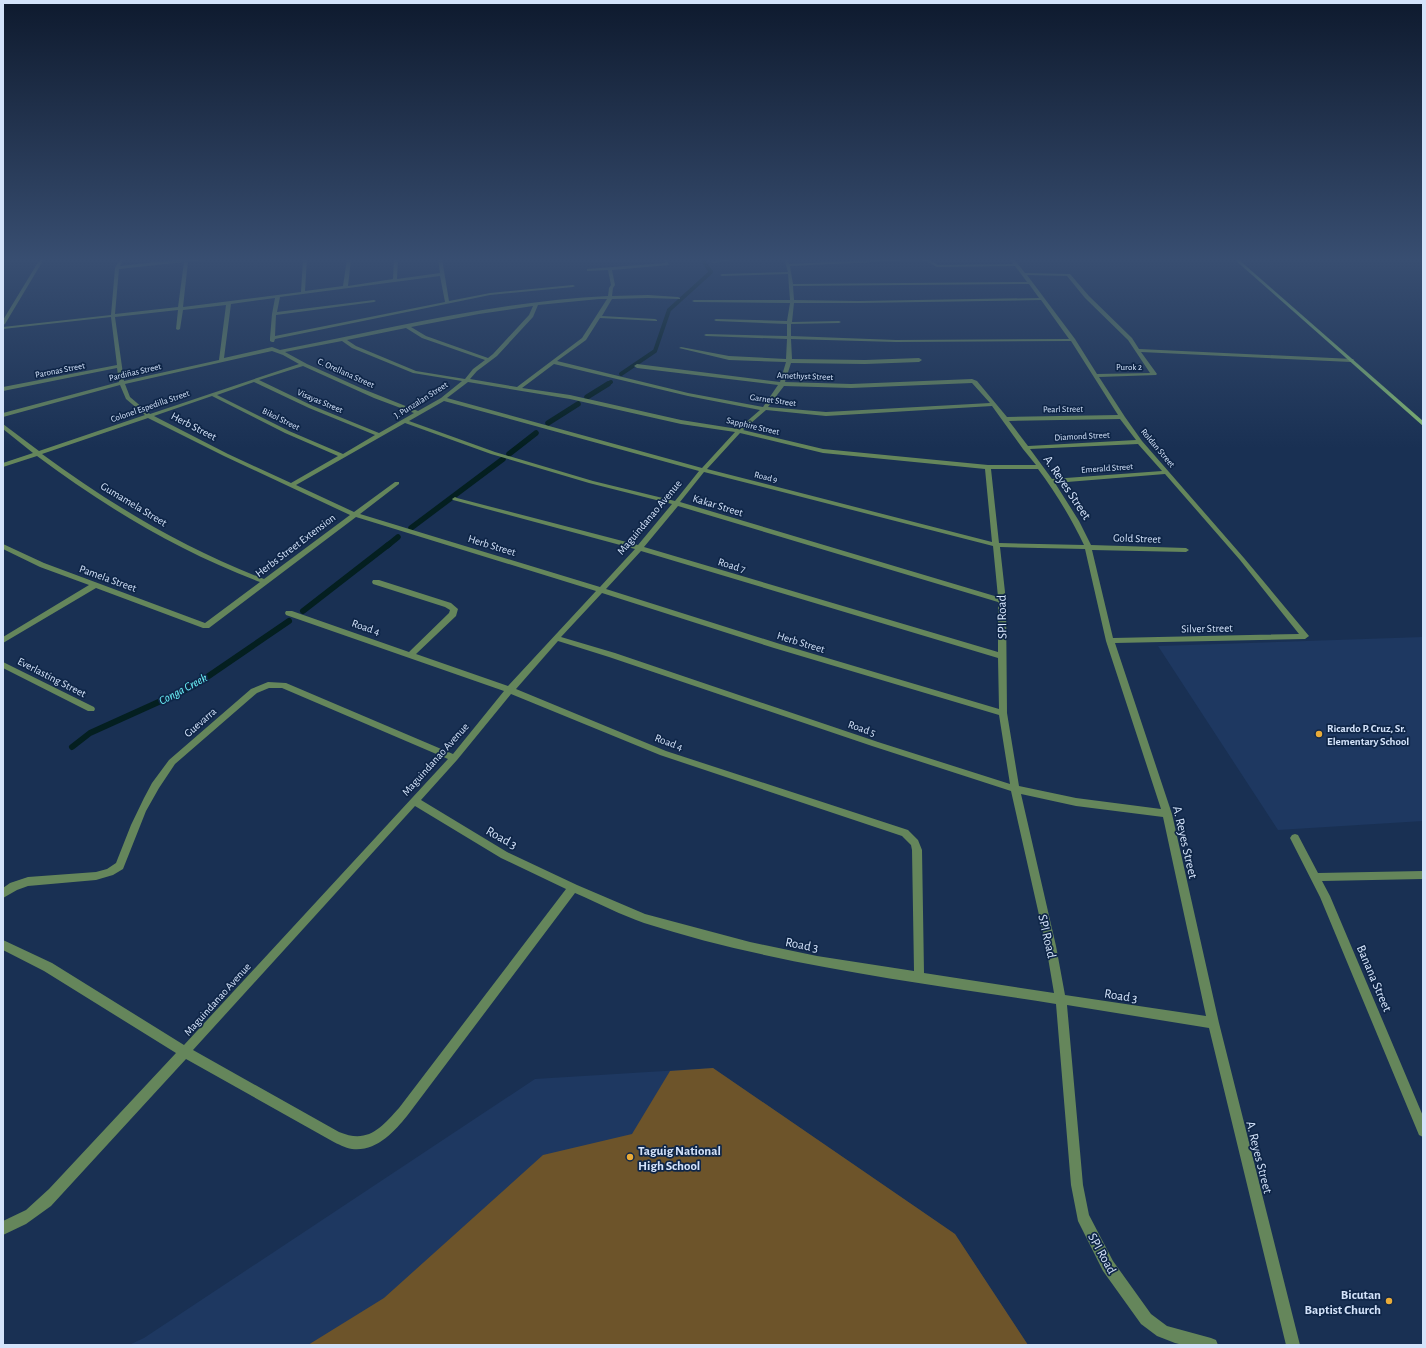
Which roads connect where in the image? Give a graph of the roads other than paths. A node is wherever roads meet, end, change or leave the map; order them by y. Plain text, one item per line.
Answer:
1 (59, 322) edge
2 (114, 322) edge
3 (179, 322) edge
4 (226, 322) edge
5 (273, 322) edge
6 (350, 322) edge
7 (427, 322) edge
8 (525, 322) edge
9 (595, 322) edge
10 (787, 322) edge
11 (790, 322) junction
12 (839, 322) dead end
13 (1060, 322) edge
14 (1112, 322) edge
15 (1307, 322) edge
16 (407, 326) junction
17 (3, 328) edge
18 (178, 330) dead end
19 (706, 335) dead end
20 (272, 338) junction
21 (790, 338) junction
22 (344, 340) junction
23 (1073, 340) junction
24 (681, 348) dead end
25 (272, 349) junction
26 (1138, 350) junction
27 (280, 351) junction
28 (489, 360) junction
29 (919, 360) dead end
30 (1350, 360) junction
31 (220, 361) junction
32 (789, 361) junction
33 (554, 362) junction
34 (303, 364) junction
35 (120, 366) junction
36 (637, 366) dead end
37 (1095, 376) junction
38 (256, 381) junction
39 (466, 381) junction
40 (972, 381) joint
41 (122, 383) junction
42 (782, 384) junction
43 (3, 389) edge
44 (517, 389) junction
45 (212, 394) junction
46 (443, 398) junction
47 (994, 404) junction
48 (764, 409) junction
49 (418, 412) junction
50 (3, 415) edge
51 (149, 416) junction
52 (1122, 417) junction
53 (1004, 419) junction
54 (405, 421) junction
55 (1423, 424) edge
56 (3, 426) edge
57 (739, 430) junction
58 (379, 435) junction
59 (1140, 442) junction
60 (1025, 448) junction
61 (36, 454) junction
62 (343, 456) junction
63 (3, 465) edge
64 (988, 467) junction
65 (1039, 467) junction
66 (704, 470) junction
67 (1166, 472) junction
68 (1050, 481) junction
69 (397, 483) dead end
70 (292, 485) junction
71 (455, 499) dead end
72 (676, 503) junction
73 (355, 514) junction
74 (996, 545) junction
75 (3, 546) edge
76 (1088, 547) junction
77 (640, 548) junction
78 (1186, 550) dead end
79 (266, 582) junction
80 (376, 582) dead end
81 (94, 585) junction
82 (602, 590) junction
83 (1002, 601) junction
84 (288, 613) dead end
85 (206, 626) joint
86 (1305, 636) joint
87 (556, 638) junction
88 (3, 640) edge
89 (1110, 641) junction
90 (411, 655) junction
91 (1002, 656) junction
92 (3, 665) edge
93 (510, 690) junction
94 (91, 709) dead end
95 (1003, 713) junction
96 (454, 758) junction
97 (1015, 789) junction
98 (414, 801) junction
99 (1167, 814) junction
100 (1295, 838) dead end
101 (1423, 875) edge
102 (1315, 877) junction
103 (573, 888) junction
104 (6, 891) edge
105 (3, 945) edge
106 (920, 976) junction
107 (1061, 1000) junction
108 (1213, 1024) junction
109 (185, 1052) junction
110 (1423, 1131) edge
111 (3, 1228) edge
112 (1211, 1345) edge
113 (1294, 1345) edge

1 - 17 street
2 - 35 street, Herb Street
3 - 18 street
4 - 31 street
5 - 20 street
6 - 20 street
7 - 16 street
8 - 28 street, J. Punzalan Street
9 - 33 street
10 - 11 street
11 - 12 street
11 - 21 street, Maguindanao Avenue
13 - 23 street, Roldan Street
14 - 26 street, Purok 2
15 - 30 main road
16 - 22 street
16 - 28 street
19 - 21 street
20 - 25 street
21 - 23 street
21 - 32 street, Maguindanao Avenue
22 - 27 street
22 - 39 street, Sapphire Street
23 - 37 street, Roldan Street
24 - 32 street
25 - 27 street, C. Orellana Street
25 - 31 street, Pardiñas Street
26 - 30 street
26 - 37 street, Purok 2
27 - 34 street, C. Orellana Street
28 - 39 street, J. Punzalan Street
29 - 32 street
30 - 55 main road
31 - 41 street, Pardiñas Street
32 - 42 street, Maguindanao Avenue
33 - 44 street
33 - 48 street, Garnet Street
34 - 38 street, Colonel Espedilla Street
34 - 49 street, C. Orellana Street
35 - 41 street, Herb Street
35 - 43 street, Paronas Street
36 - 42 street, Amethyst Street
37 - 52 street, Roldan Street
38 - 45 street, Colonel Espedilla Street
38 - 58 street, Visayas Street
39 - 44 street, Sapphire Street
39 - 46 street, J. Punzalan Street
40 - 42 street, Amethyst Street
40 - 47 street, A. Reyes Street
41 - 50 street, Pardiñas Street
41 - 51 street, Herb Street
42 - 48 street, Maguindanao Avenue
44 - 57 street, Sapphire Street
45 - 51 street, Colonel Espedilla Street
45 - 62 street, Bikol Street
46 - 49 street, J. Punzalan Street
46 - 66 street, Road 9
47 - 48 street, Garnet Street
47 - 53 street, A. Reyes Street
48 - 57 street, Maguindanao Avenue
49 - 54 street, J. Punzalan Street
51 - 61 street, Colonel Espedilla Street
51 - 70 street, Herb Street
52 - 53 street, Pearl Street
52 - 59 street, Roldan Street
53 - 60 street, A. Reyes Street
54 - 58 street, J. Punzalan Street
54 - 72 street, Kakar Street
56 - 61 street, Gumamela Street
57 - 64 street, Sapphire Street
57 - 66 street, Maguindanao Avenue
58 - 62 street, J. Punzalan Street
59 - 60 street, Diamond Street
59 - 67 street, Roldan Street
60 - 65 street, A. Reyes Street
61 - 63 street, Colonel Espedilla Street
61 - 79 street, Gumamela Street
62 - 70 street, J. Punzalan Street
64 - 65 street, Sapphire Street
64 - 74 street, SPI Road
65 - 68 street, A. Reyes Street
66 - 72 street, Maguindanao Avenue
66 - 74 street, Road 9
67 - 68 street, Emerald Street
67 - 86 street, Roldan Street
68 - 76 street, A. Reyes Street
69 - 73 street, Herbs Street Extension
70 - 73 street, Herb Street
71 - 77 street, Road 7
72 - 77 street, Maguindanao Avenue
72 - 83 street, Kakar Street
73 - 79 street, Herbs Street Extension
73 - 82 street, Herb Street
74 - 76 street, Road 9
74 - 83 street, SPI Road
75 - 81 street, Pamela Street
76 - 78 street, Gold Street
76 - 89 street, A. Reyes Street
77 - 82 street, Maguindanao Avenue
77 - 91 street, Road 7
79 - 85 street, Herbs Street Extension
80 - 90 street
81 - 85 street, Pamela Street
81 - 88 street
82 - 87 street, Maguindanao Avenue
82 - 95 street, Herb Street
83 - 91 street, SPI Road
84 - 90 street, Road 4
86 - 89 street, Silver Street
87 - 93 street, Maguindanao Avenue
87 - 97 street, Road 5
89 - 99 street, A. Reyes Street
90 - 93 street, Road 4
91 - 95 street, SPI Road
92 - 94 street, Everlasting Street
93 - 96 street, Maguindanao Avenue
93 - 106 street, Road 4
95 - 97 street, SPI Road
96 - 98 street, Maguindanao Avenue
96 - 104 street, Guevarra
97 - 99 street, Road 5
97 - 107 street, SPI Road
98 - 103 street, Road 3
98 - 109 street, Maguindanao Avenue
99 - 108 street, A. Reyes Street
100 - 102 street, Banana Street
101 - 102 street
102 - 110 street, Banana Street
103 - 106 street, Road 3
103 - 109 street
105 - 109 street
106 - 107 street, Road 3
107 - 108 street, Road 3
107 - 112 street, SPI Road
108 - 113 street, A. Reyes Street
109 - 111 street, Maguindanao Avenue

